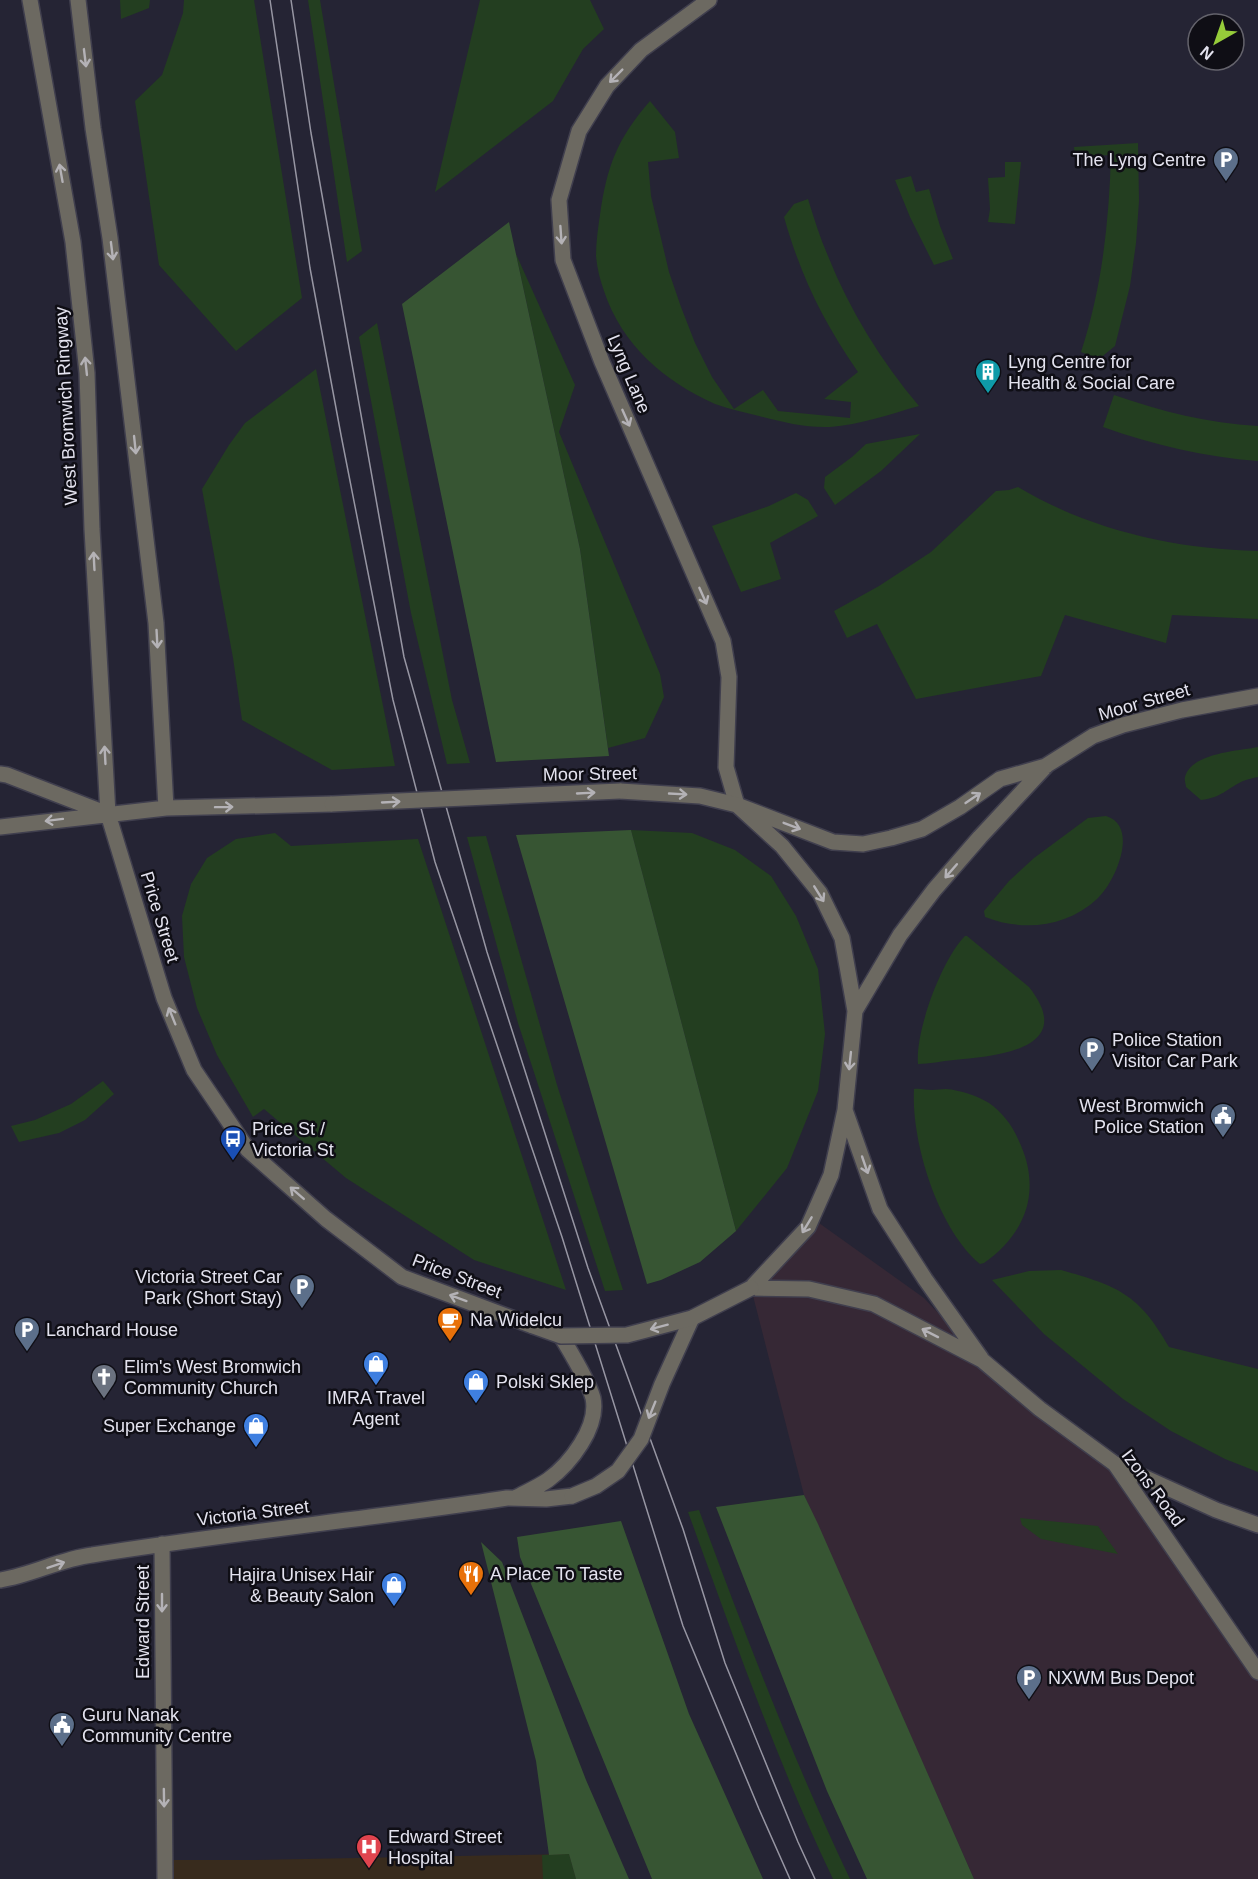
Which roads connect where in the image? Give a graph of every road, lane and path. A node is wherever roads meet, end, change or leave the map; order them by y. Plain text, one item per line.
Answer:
1 (30, 0) edge
2 (78, 0) edge
3 (709, 0) edge
4 (1258, 696) edge
5 (1047, 765) junction
6 (0, 774) edge
7 (737, 805) junction
8 (166, 808) junction
9 (108, 814) junction
10 (0, 827) edge
11 (855, 1011) junction
12 (845, 1110) junction
13 (751, 1288) junction
14 (692, 1318) junction
15 (561, 1336) junction
16 (982, 1360) junction
17 (1115, 1464) junction
18 (515, 1497) junction
19 (1258, 1525) edge
20 (162, 1544) junction
21 (0, 1580) edge
22 (1258, 1672) edge
23 (165, 1879) edge

9 -> 1 street, West Bromwich Ringway
2 -> 8 street
3 -> 7 street, Lyng Lane
4 - 5 street, Moor Street
7 -> 5 street, Moor Street
5 -> 11 street, Moor Street
6 - 9 street
8 -> 7 street, Moor Street, bridge
7 -> 11 street, Price Street
8 - 9 street, Moor Street
9 -> 10 street, Moor Street
15 -> 9 street, Price Street, bridge
11 -> 12 street, Price Street
12 -> 13 street, Price Street
12 -> 16 street, Izons Road
13 - 14 street, Price Street, bridge
16 -> 13 street, Izons Road
14 -> 15 street, Price Street, bridge
14 -> 18 street, Victoria Street, bridge
15 - 18 street, Victoria Street
16 - 17 street, Izons Road
17 - 19 street
17 - 22 street, Izons Road
18 - 20 street, Victoria Street
21 -> 20 street, Victoria Street
20 -> 23 street, Edward Street

